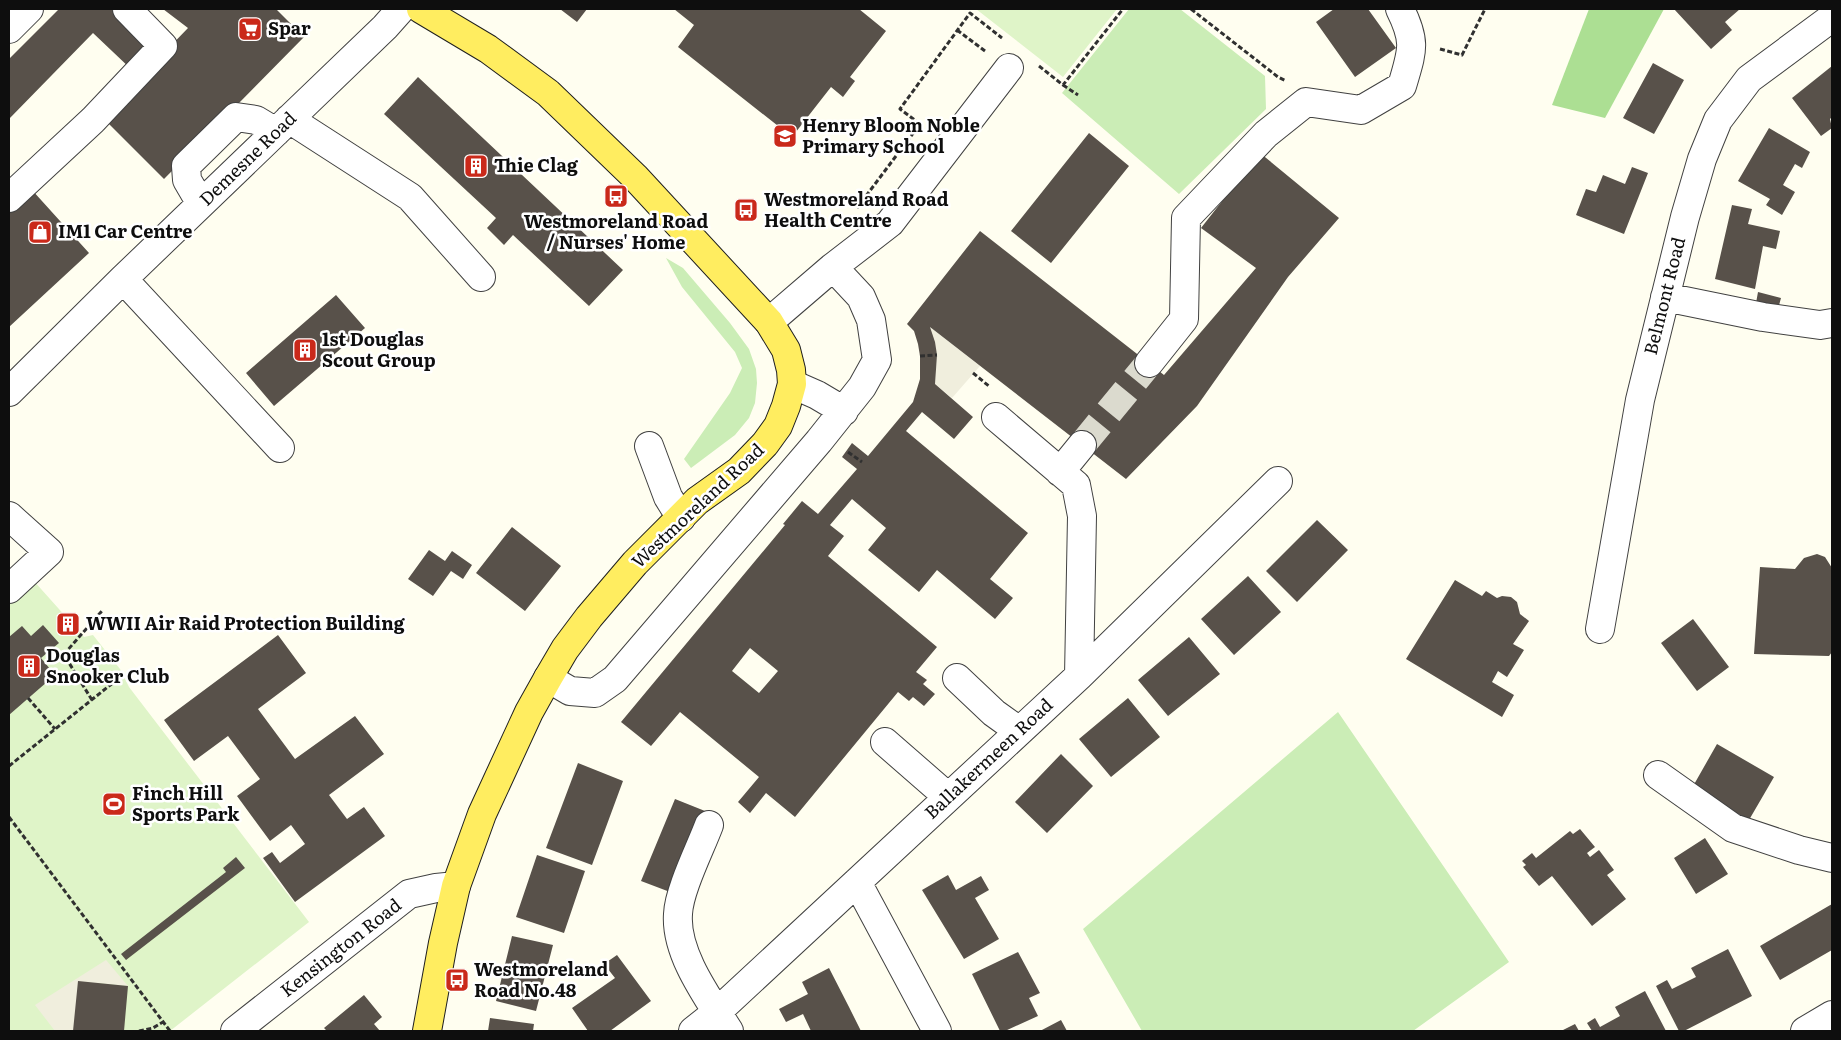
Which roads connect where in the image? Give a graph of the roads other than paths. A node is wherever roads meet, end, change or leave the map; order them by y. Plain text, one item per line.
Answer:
1 (29, 9) edge
2 (127, 9) edge
3 (401, 9) edge
4 (421, 9) edge
5 (1832, 19) edge
6 (1406, 23) edge
7 (9, 29) edge
8 (1017, 57) road end
9 (282, 126) junction
10 (9, 198) edge
11 (201, 204) junction
12 (833, 267) junction
13 (481, 277) dead end
14 (123, 279) junction
15 (1665, 297) junction
16 (769, 322) junction
17 (1832, 323) edge
18 (1149, 363) tunnel mouth
19 (792, 384) junction
20 (9, 392) edge
21 (844, 411) junction
22 (996, 417) dead end
23 (1082, 445) tunnel mouth
24 (649, 446) dead end
25 (280, 448) dead end
26 (1060, 472) junction
27 (1278, 481) dead end
28 (9, 516) edge
29 (681, 518) junction
30 (9, 589) edge
31 (1600, 629) dead end
32 (1079, 676) junction
33 (548, 678) junction
34 (957, 678) dead end
35 (1019, 731) junction
36 (885, 742) dead end
37 (1658, 774) dead end
38 (948, 797) junction
39 (709, 825) dead end
40 (1832, 858) edge
41 (857, 882) junction
42 (456, 886) junction
43 (1832, 1015) edge
44 (723, 1022) edge
45 (235, 1031) edge
46 (427, 1031) edge
47 (693, 1031) edge
48 (938, 1031) edge
49 (1805, 1031) edge

1 - 7 street
2 - 10 street
3 - 9 street, Demesne Road
4 - 16 main road, Westmoreland Road
5 - 15 street, Belmont Road
6 - 18 street
8 - 12 street
9 - 11 street, Demesne Road
9 - 11 street
9 - 13 street
11 - 14 street, Demesne Road
12 - 16 street
12 - 21 street
14 - 20 street, Demesne Road
14 - 25 street
15 - 17 street
15 - 31 street, Belmont Road
16 - 19 main road, Westmoreland Road
19 - 21 street
19 - 29 main road, Westmoreland Road
21 - 33 street
22 - 26 street
23 - 26 street
24 - 29 street
26 - 32 street
27 - 32 street, Ballakermeen Road
28 - 30 street
29 - 33 main road, Westmoreland Road
32 - 35 street, Ballakermeen Road
33 - 42 main road, Westmoreland Road
34 - 35 street
35 - 38 street, Ballakermeen Road
36 - 38 street
37 - 40 street
38 - 41 street, Ballakermeen Road
39 - 44 street
41 - 44 street, Ballakermeen Road
41 - 48 street
42 - 45 street, Kensington Road
42 - 46 main road, Westmoreland Road
43 - 49 street
44 - 47 street, Ballakermeen Road

